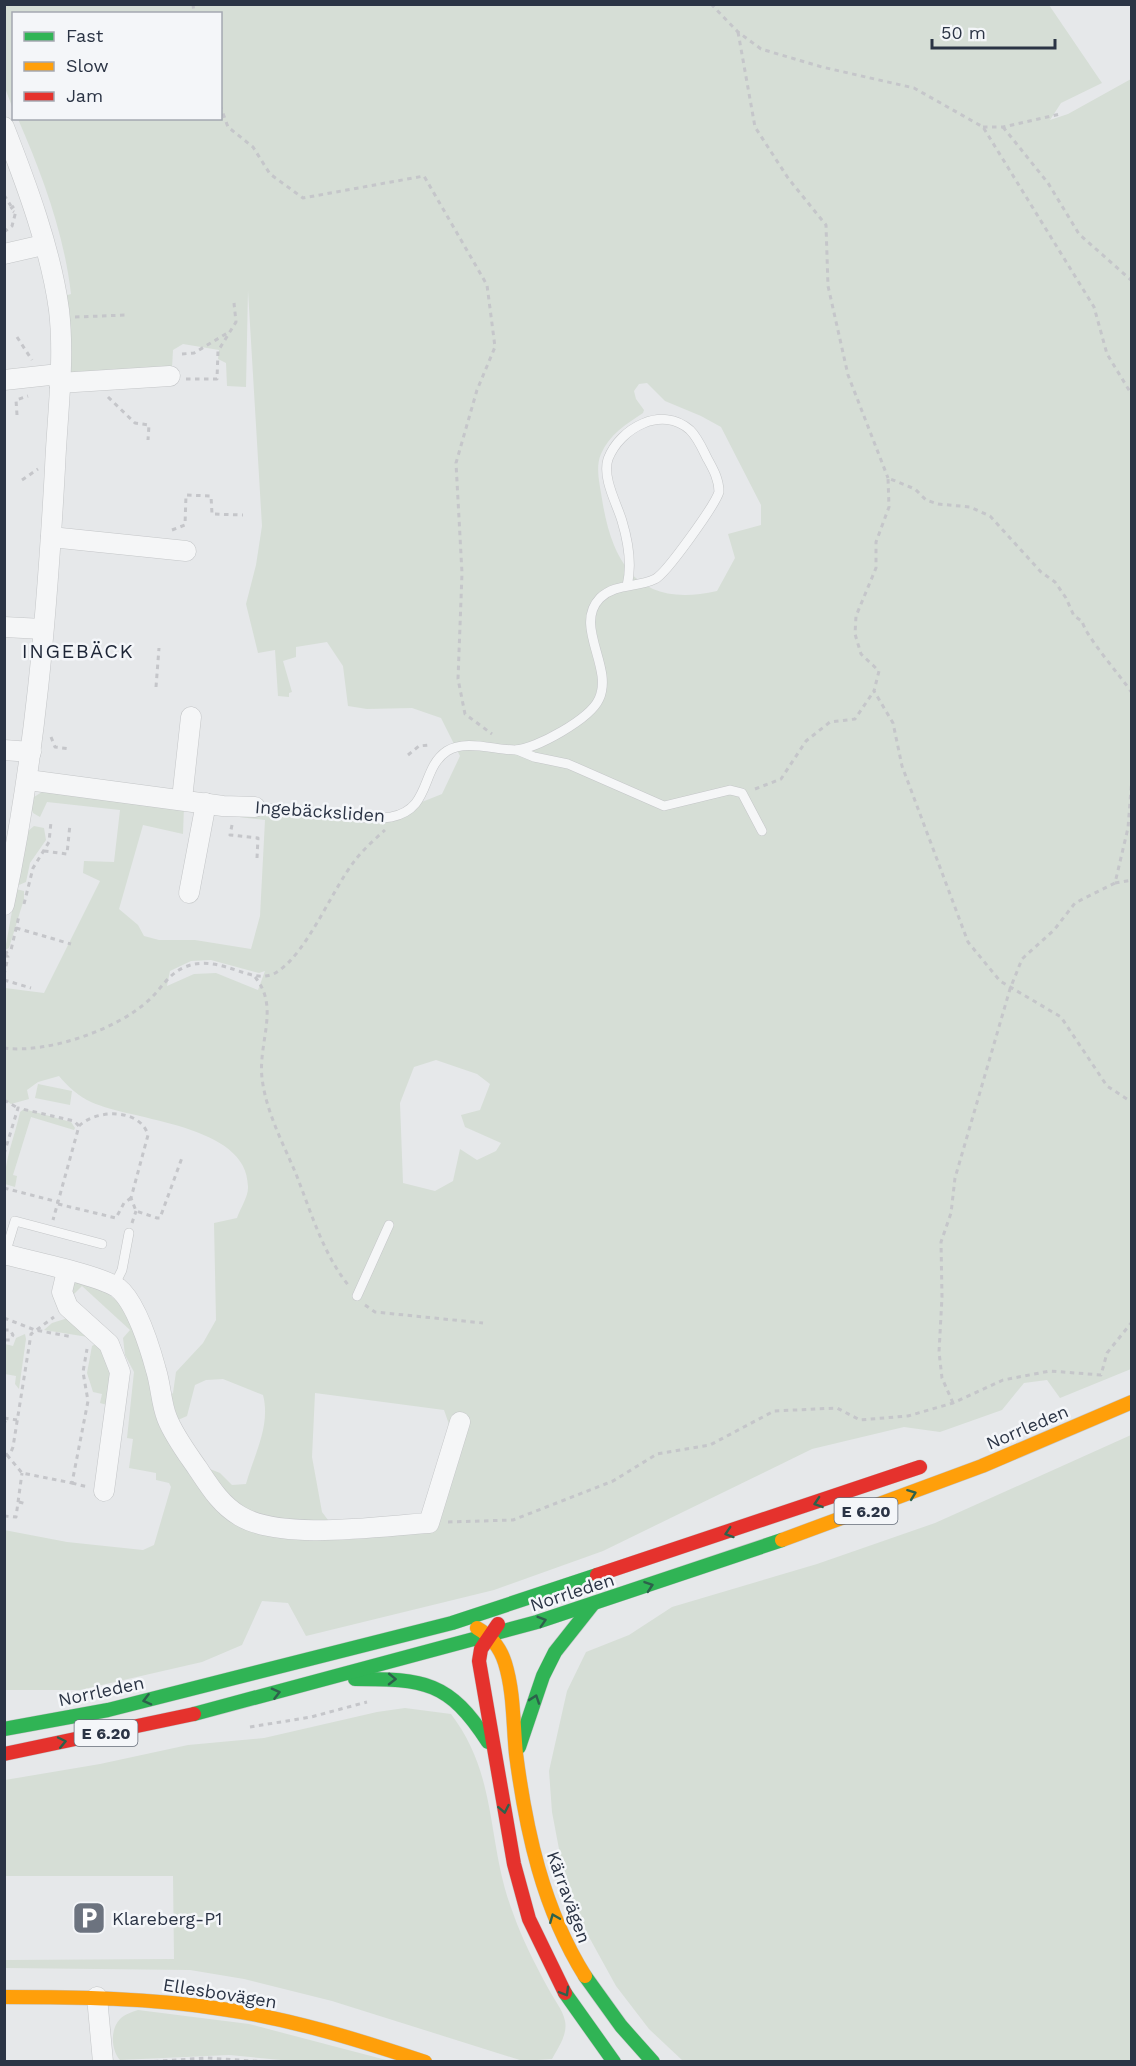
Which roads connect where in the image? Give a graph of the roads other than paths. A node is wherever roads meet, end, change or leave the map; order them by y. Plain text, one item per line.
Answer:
1 (4, 127) edge
2 (43, 245) junction
3 (4, 254) edge
4 (174, 378) road end
5 (59, 379) junction
6 (4, 380) edge
7 (51, 537) junction
8 (186, 551) dead end
9 (627, 585) junction
10 (4, 627) edge
11 (43, 629) junction
12 (191, 717) dead end
13 (32, 744) junction
14 (4, 750) edge
15 (517, 750) junction
16 (28, 780) junction
17 (182, 799) junction
18 (206, 803) junction
19 (255, 807) joint
20 (762, 831) dead end
21 (9, 865) edge
22 (189, 893) dead end
23 (4, 905) edge
24 (389, 1226) dead end
25 (129, 1233) dead end
26 (102, 1244) dead end
27 (5, 1254) edge
28 (68, 1271) junction
29 (114, 1286) junction
30 (357, 1296) road end
31 (1131, 1394) edge
32 (1131, 1402) edge
33 (460, 1422) dead end
34 (1034, 1428) dead end
35 (937, 1462) dead end
36 (104, 1491) dead end
37 (541, 1595) junction
38 (593, 1604) junction
39 (452, 1623) junction
40 (490, 1636) junction
41 (333, 1679) junction
42 (4, 1729) edge
43 (493, 1751) junction
44 (4, 1754) edge
45 (516, 1754) junction
46 (4, 1997) edge
47 (97, 1997) junction
48 (103, 2061) edge
49 (425, 2061) edge
50 (614, 2061) edge
51 (653, 2061) edge

1 - 2 street
2 - 3 street
2 - 5 street
4 - 5 street
5 - 6 street
5 - 7 street
7 - 8 street
7 - 11 street
9 - 9 lane, Ingebäcksliden
9 - 15 lane, Ingebäcksliden
10 - 11 street
11 - 13 street
12 - 17 street
13 - 14 street
13 - 16 street
15 - 19 lane, Ingebäcksliden
15 - 20 lane
16 - 17 street, Ingebäcksliden
16 - 21 street
17 - 18 street, Ingebäcksliden
18 - 19 street, Ingebäcksliden
18 - 22 street
21 - 23 street
24 - 30 lane
25 - 29 lane
26 - 27 lane
27 - 28 street
28 - 29 street
28 - 36 street
29 - 33 street
31 - 34 main road, Norrleden
38 -> 32 main road, Norrleden / E 6.20
35 -> 37 main road, Norrleden / E 6.20
37 - 39 main road, Norrleden / E 6.20
37 - 40 main road
40 -> 38 main road, Norrleden / E 6.20
45 -> 38 main road
39 - 40 main road
39 -> 42 main road, Norrleden / E 6.20
40 - 41 main road, Norrleden / E 6.20
40 - 43 main road
40 - 45 main road, Kärravägen
41 -> 43 main road
44 -> 41 main road, Norrleden / E 6.20
43 -> 50 main road
51 -> 45 main road, Kärravägen
46 - 47 main road, Ellesbovägen
47 - 48 street
47 - 49 main road, Ellesbovägen

